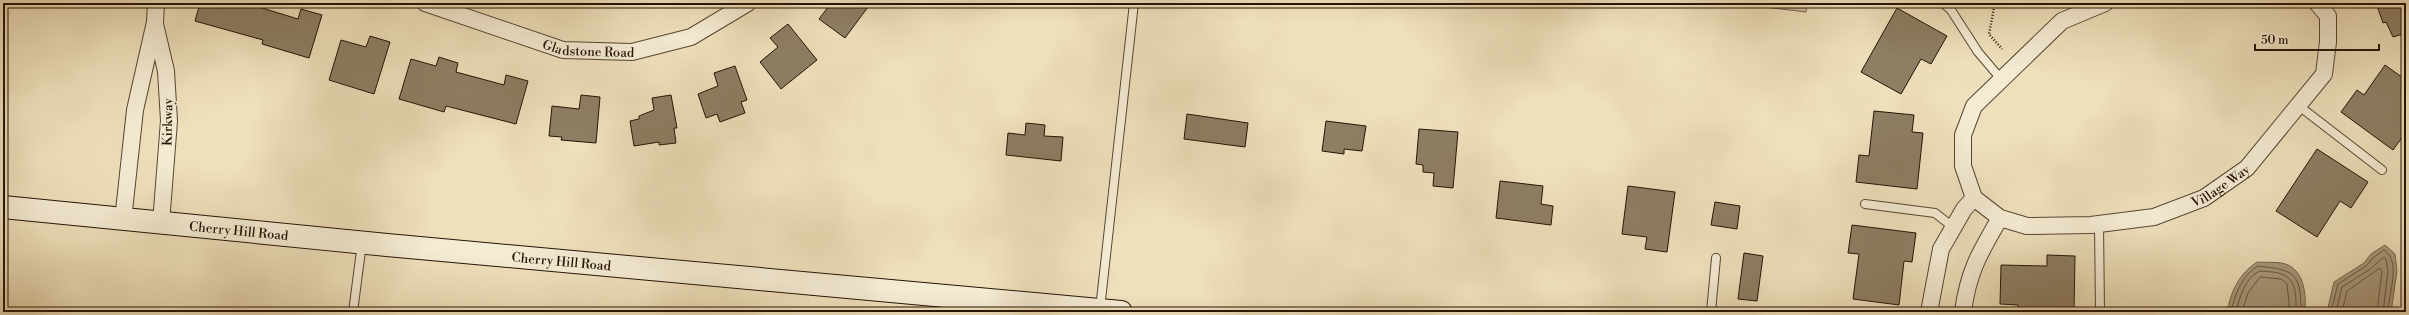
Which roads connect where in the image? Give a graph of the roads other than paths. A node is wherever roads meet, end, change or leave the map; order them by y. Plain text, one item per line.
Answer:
1 (156, 3) edge
2 (425, 3) edge
3 (748, 3) edge
4 (1134, 3) edge
5 (1943, 3) edge
6 (2105, 3) edge
7 (2317, 3) edge
8 (155, 22) junction
9 (2002, 79) junction
10 (2298, 106) junction
11 (2382, 170) dead end
12 (1974, 198) junction
13 (1865, 204) dead end
14 (3, 207) edge
15 (2000, 218) junction
16 (123, 220) junction
17 (160, 223) junction
18 (2099, 224) junction
19 (1953, 227) junction
20 (362, 242) junction
21 (1716, 258) dead end
22 (1021, 308) edge
23 (1100, 310) junction
24 (353, 312) edge
25 (1121, 312) edge
26 (1711, 312) edge
27 (1929, 312) edge
28 (1963, 312) edge
29 (2100, 312) edge

1 - 8 street, Kirkway
2 - 3 street, Gladstone Road
4 - 23 lane
5 - 9 lane
6 - 9 street
7 - 10 street, Village Way
8 - 16 street, Kirkway
8 - 17 street, Kirkway
9 - 12 street
10 - 11 lane
10 - 18 street, Village Way
12 - 15 street, Village Way
12 - 19 street
13 - 19 lane
14 - 16 main road, Cherry Hill Road
15 - 18 street, Village Way
15 - 28 street
16 - 17 main road, Cherry Hill Road
17 - 20 main road, Cherry Hill Road
18 - 29 lane
19 - 27 street
20 - 22 main road, Cherry Hill Road
20 - 24 lane
21 - 26 lane
22 - 23 main road, Cherry Hill Road
23 - 25 main road, Cherry Hill Road

